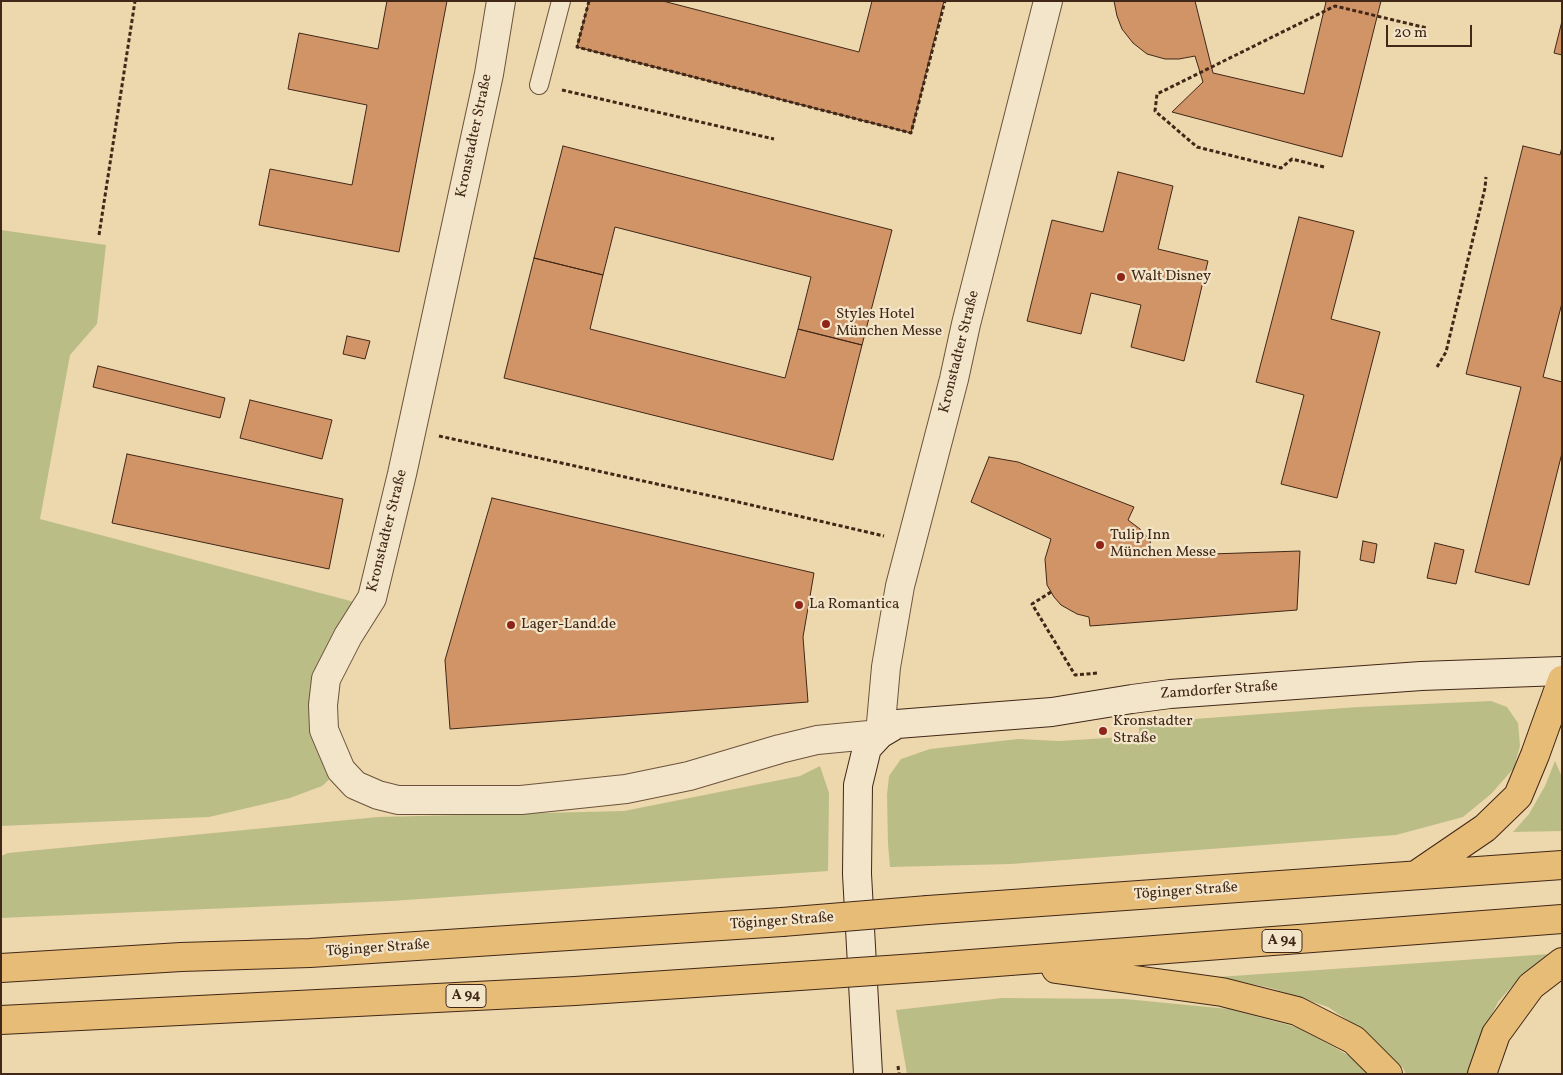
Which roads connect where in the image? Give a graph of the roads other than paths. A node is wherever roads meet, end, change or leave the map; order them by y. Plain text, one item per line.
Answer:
1 (501, 1) edge
2 (561, 1) edge
3 (1048, 1) edge
4 (539, 85) road end
5 (1562, 671) edge
6 (1562, 680) edge
7 (880, 734) junction
8 (1562, 865) edge
9 (1416, 876) junction
10 (1562, 919) edge
11 (1003, 962) junction
12 (1562, 962) edge
13 (1, 968) edge
14 (1, 1020) edge
15 (868, 1074) edge
16 (1388, 1074) edge
17 (1482, 1074) edge

1 - 7 street, Kronstadter Straße
2 - 4 lane
3 - 7 street, Kronstadter Straße
5 - 7 street, Zamdorfer Straße
6 - 9 highway
7 - 15 street
8 - 9 highway, Töginger Straße
9 - 13 highway, Töginger Straße, bridge
10 - 11 highway, A 94
11 - 14 highway, A 94, bridge
11 - 16 highway
12 - 17 highway

